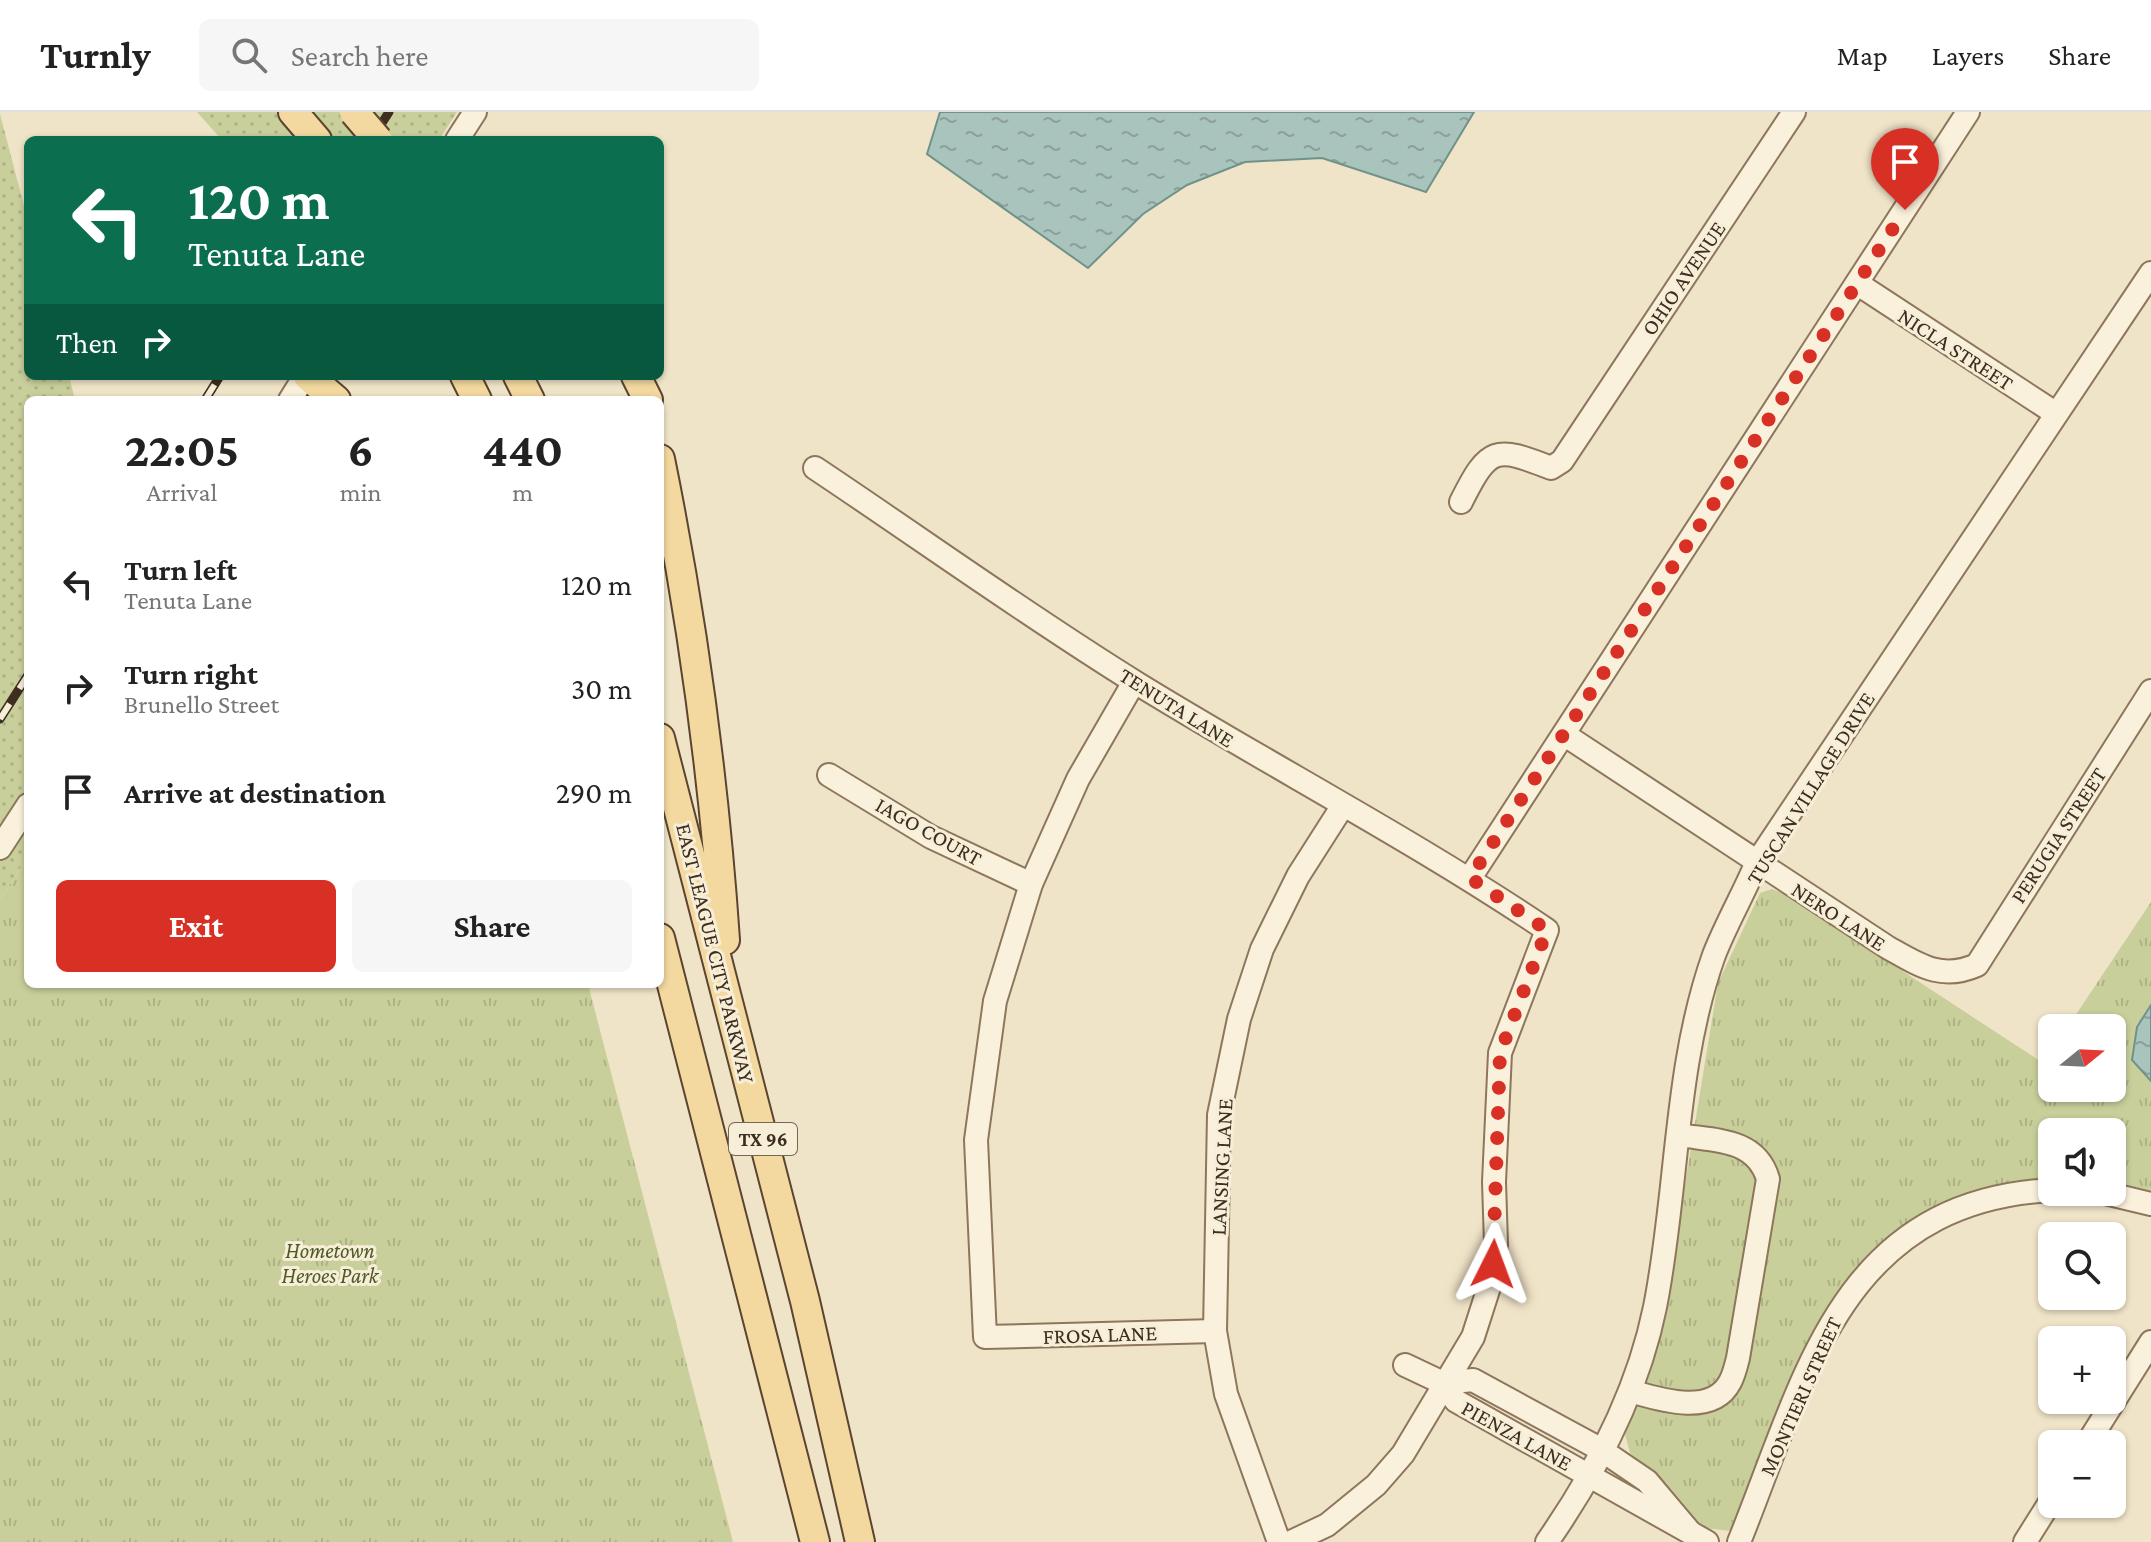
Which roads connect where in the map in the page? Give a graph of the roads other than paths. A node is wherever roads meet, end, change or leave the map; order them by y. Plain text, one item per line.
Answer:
1 (293, 112) edge
2 (354, 112) edge
3 (475, 112) edge
4 (1794, 112) edge
5 (1968, 112) edge
6 (314, 136) edge
7 (375, 136) edge
8 (460, 136) edge
9 (2151, 273) edge
10 (1858, 284) junction
11 (312, 380) edge
12 (331, 396) edge
13 (2055, 413) junction
14 (815, 468) dead end
15 (664, 479) edge
16 (1461, 502) dead end
17 (1134, 682) junction
18 (2151, 691) edge
19 (1565, 735) junction
20 (664, 753) edge
21 (829, 775) dead end
22 (1342, 807) junction
23 (24, 811) edge
24 (0, 848) edge
25 (1757, 862) junction
26 (1470, 878) junction
27 (1031, 884) junction
28 (664, 954) edge
29 (1960, 972) joint
30 (654, 988) edge
31 (730, 1008) junction
32 (1679, 1135) junction
33 (2038, 1192) edge
34 (2126, 1198) edge
35 (2151, 1204) edge
36 (1215, 1331) junction
37 (2151, 1342) edge
38 (765, 1345) junction
39 (1405, 1365) dead end
40 (1443, 1383) junction
41 (1630, 1391) junction
42 (2096, 1430) edge
43 (1600, 1449) junction
44 (1587, 1474) junction
45 (2040, 1518) edge
46 (1698, 1537) edge
47 (815, 1542) edge
48 (860, 1542) edge
49 (1279, 1542) edge
50 (1291, 1542) edge
51 (1547, 1542) edge
52 (1739, 1542) edge
53 (2025, 1542) edge

1 - 6 main road
2 - 7 main road, bridge
3 - 8 street
4 - 16 street, OHIO AVENUE
5 - 10 street
9 - 13 street, TUSCAN VILLAGE DRIVE
10 - 13 street, NICLA STREET
10 - 19 street
11 - 12 main road
13 - 25 street, TUSCAN VILLAGE DRIVE
14 - 17 street, TENUTA LANE
15 - 31 main road
17 - 22 street, TENUTA LANE
17 - 27 street
18 - 29 street, PERUGIA STREET
19 - 25 street, NERO LANE
19 - 26 street
20 - 31 main road, EAST LEAGUE CITY PARKWAY / TX 96
21 - 27 street, IAGO COURT
22 - 26 street, TENUTA LANE
22 - 36 street, LANSING LANE
23 - 24 street
25 - 29 street, NERO LANE
25 - 32 street, TUSCAN VILLAGE DRIVE
26 - 40 street, TENUTA LANE
27 - 36 street, FROSA LANE
28 - 38 main road, TX 96
30 - 38 main road
31 - 48 main road, EAST LEAGUE CITY PARKWAY / TX 96
32 - 41 street, TUSCAN VILLAGE DRIVE
32 - 41 street
33 - 52 street, MONTIERI STREET
34 - 35 street
36 - 49 street, LANSING LANE
37 - 42 street
38 - 47 main road, TX 96
39 - 40 street
40 - 43 street, PIENZA LANE
40 - 44 street, PIENZA LANE
40 - 50 street
41 - 43 street, TUSCAN VILLAGE DRIVE
43 - 44 street, TUSCAN VILLAGE DRIVE
43 - 46 street, PIENZA LANE
44 - 46 street, PIENZA LANE
44 - 51 street, TUSCAN VILLAGE DRIVE
45 - 53 street

